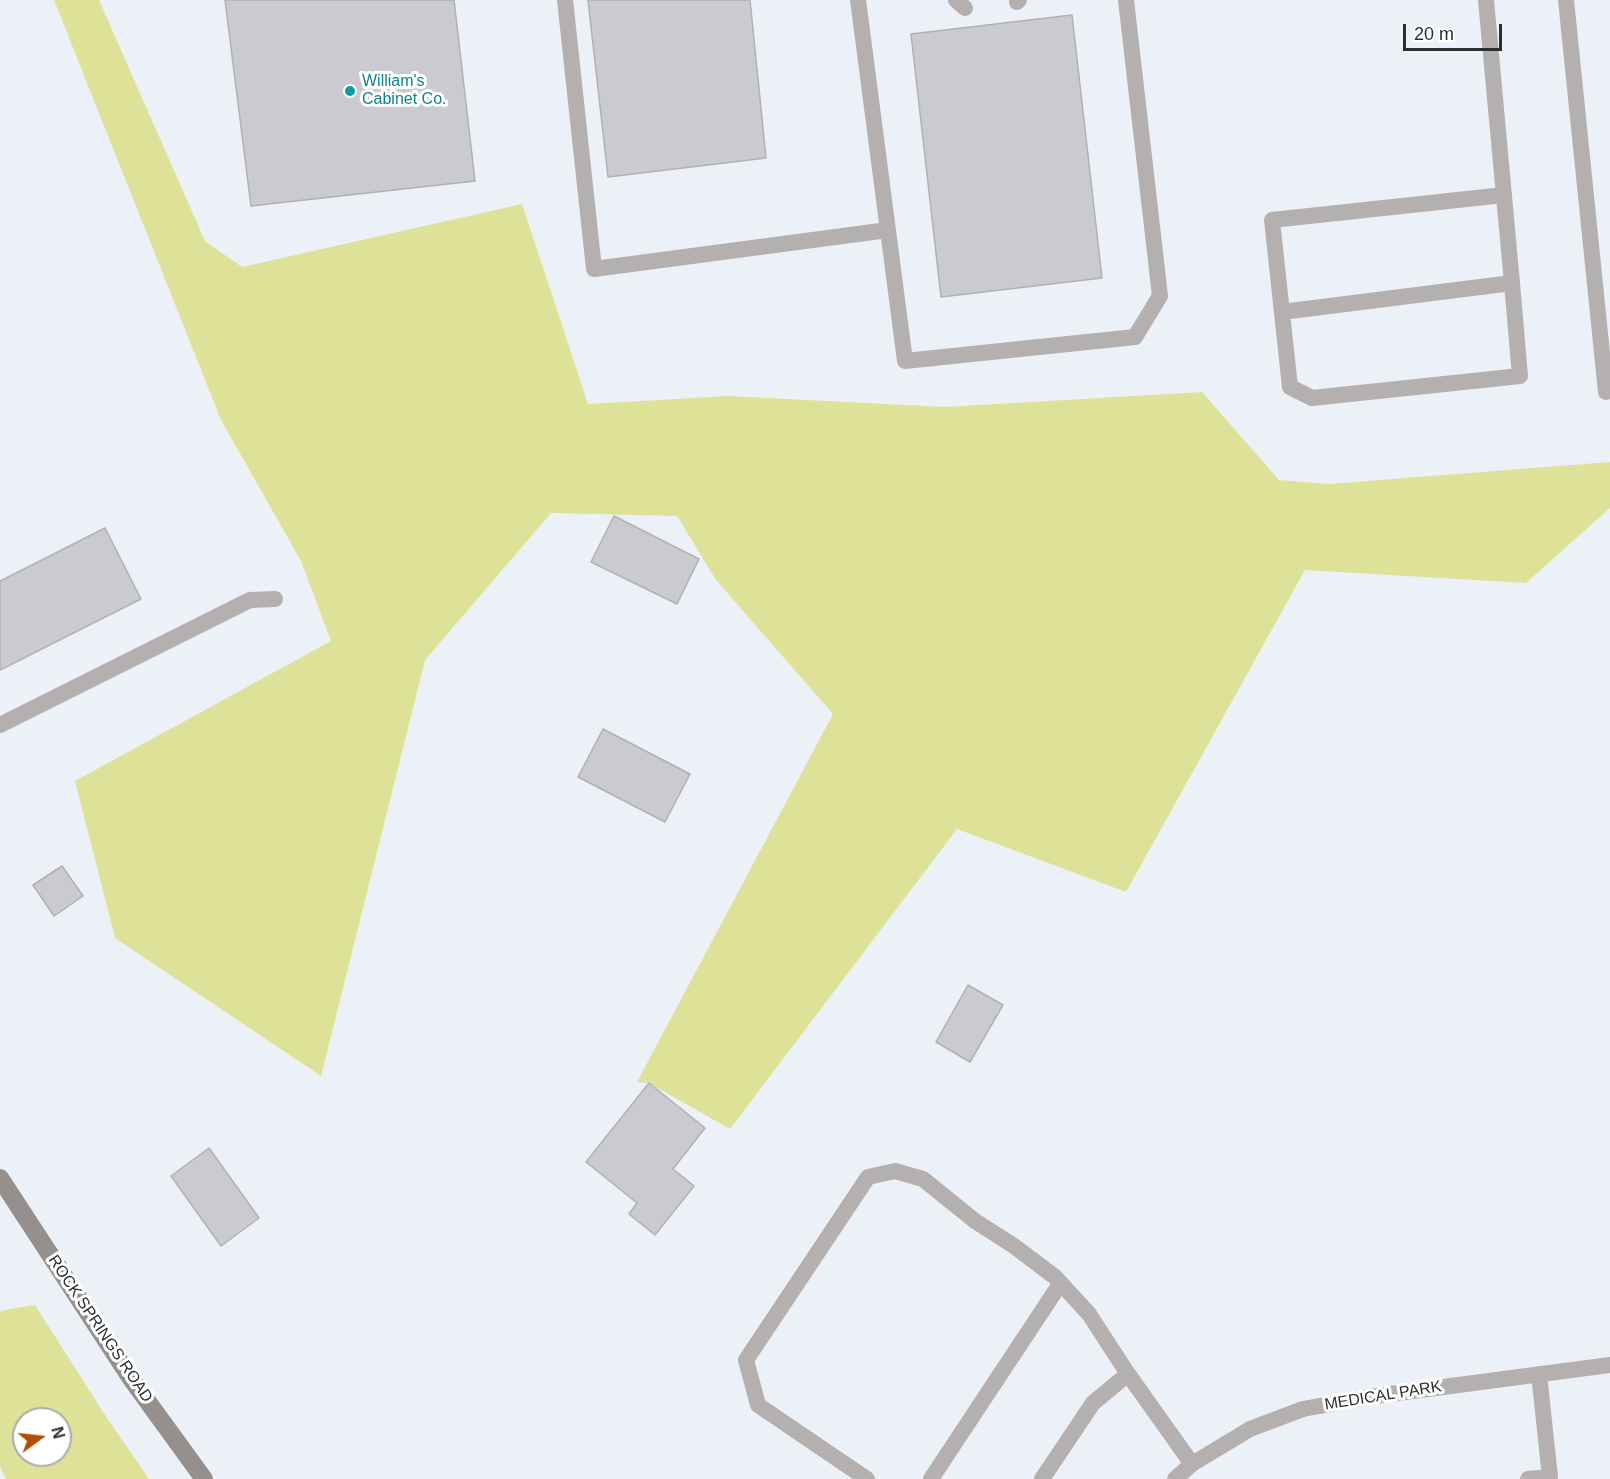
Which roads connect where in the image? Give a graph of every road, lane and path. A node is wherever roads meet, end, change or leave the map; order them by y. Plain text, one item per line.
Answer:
1 (565, 0) edge
2 (858, 0) edge
3 (1126, 0) edge
4 (1486, 0) edge
5 (1566, 0) edge
6 (1504, 195) junction
7 (888, 230) junction
8 (1512, 283) junction
9 (1282, 312) junction
10 (1610, 391) edge
11 (275, 599) dead end
12 (0, 725) edge
13 (0, 1178) edge
14 (1060, 1284) junction
15 (1610, 1365) edge
16 (1128, 1374) junction
17 (1539, 1374) junction
18 (1192, 1464) junction
19 (204, 1479) edge
20 (867, 1479) edge
21 (931, 1479) edge
22 (1042, 1479) edge
23 (1175, 1479) edge
24 (1528, 1479) edge

1 - 7 lane
2 - 7 lane
3 - 7 lane
4 - 6 lane
5 - 10 lane
6 - 8 lane
6 - 9 lane
8 - 9 lane
8 - 9 lane
11 - 12 lane
13 - 19 street, ROCK SPRINGS ROAD
14 - 16 lane
14 - 20 lane
14 - 21 lane
15 - 17 lane, MEDICAL PARK
16 - 18 lane
16 - 22 lane
17 - 18 lane, MEDICAL PARK
17 - 24 lane
18 - 23 lane, MEDICAL PARK

